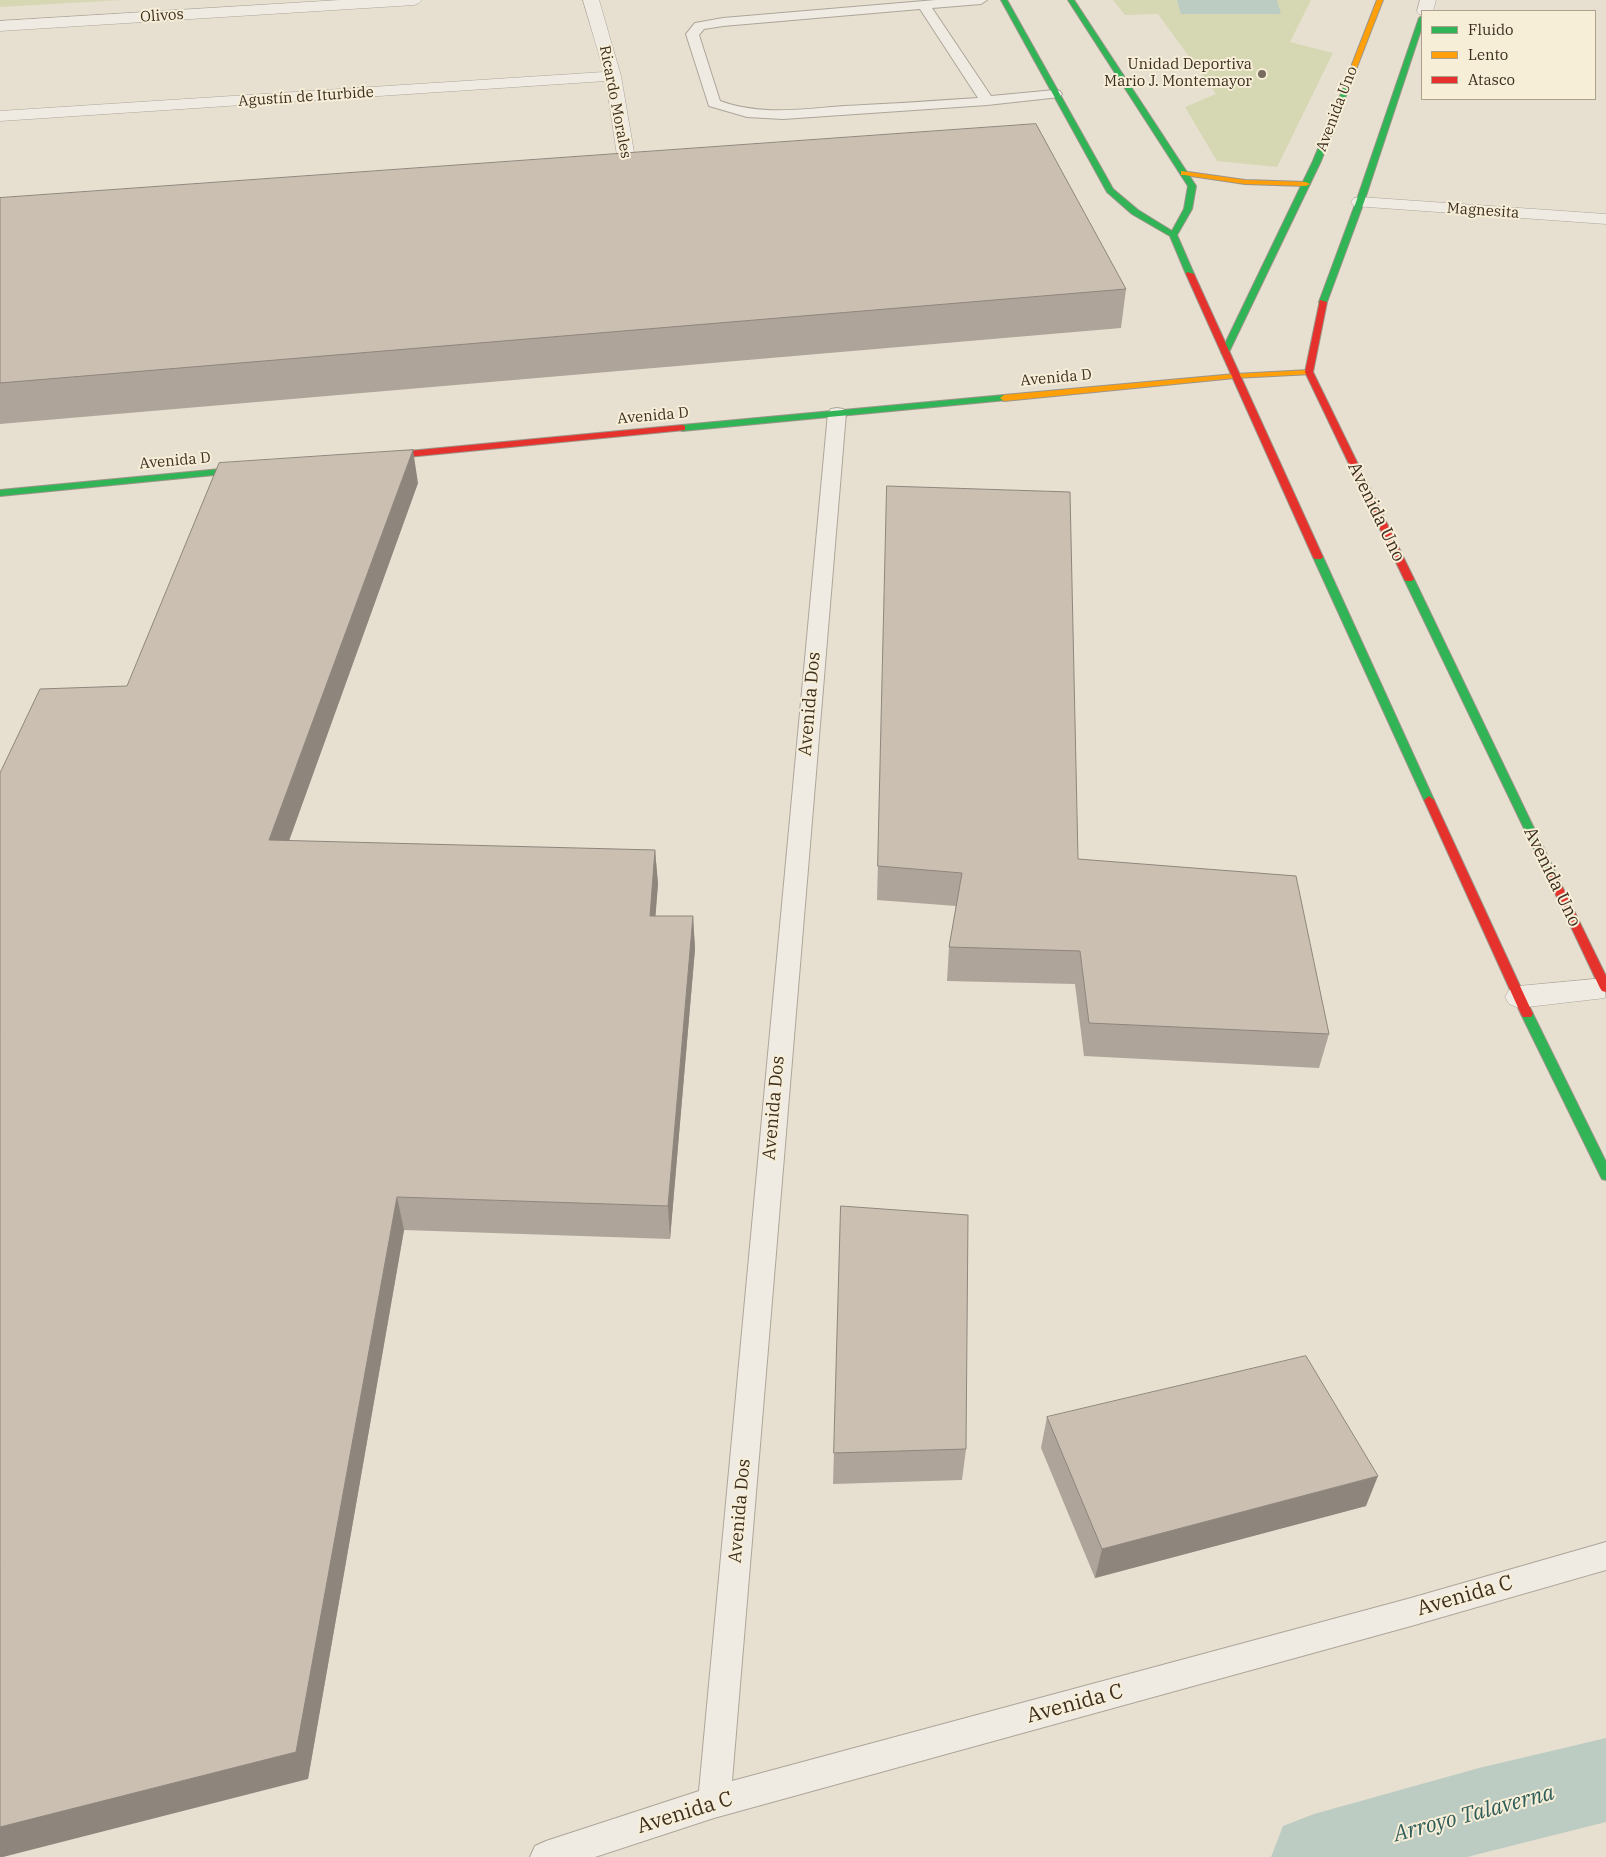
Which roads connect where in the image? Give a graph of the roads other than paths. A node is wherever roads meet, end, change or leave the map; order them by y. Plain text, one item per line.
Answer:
1 (414, 0) edge
2 (591, 0) edge
3 (981, 0) edge
4 (1004, 0) edge
5 (1072, 0) edge
6 (1380, 0) edge
7 (924, 6) junction
8 (1421, 21) edge
9 (0, 26) edge
10 (612, 76) junction
11 (1055, 94) junction
12 (987, 101) junction
13 (0, 116) edge
14 (1184, 173) junction
15 (648, 175) edge
16 (629, 176) junction
17 (609, 177) edge
18 (1306, 184) junction
19 (1360, 202) junction
20 (1606, 220) edge
21 (1173, 235) junction
22 (1225, 352) junction
23 (1309, 372) junction
24 (1235, 376) junction
25 (837, 413) junction
26 (364, 458) edge
27 (266, 468) edge
28 (0, 493) edge
29 (1606, 988) edge
30 (1519, 997) junction
31 (1606, 1175) edge
32 (1606, 1556) edge
33 (714, 1802) junction
34 (546, 1857) edge

1 - 9 street, Olivos
2 - 10 street, Ricardo Morales
3 - 7 lane
4 - 11 street
5 - 14 street
6 - 18 street, Avenida Uno
7 - 12 lane
7 - 12 lane
8 - 19 street
10 - 13 street, Agustín de Iturbide
10 - 16 street, Ricardo Morales
11 - 12 lane
11 - 21 street
14 - 18 street
14 - 21 street
15 - 16 street
16 - 17 street
18 - 22 street, Avenida Uno
19 - 20 street, Magnesita
19 - 23 street
21 - 22 street
22 - 24 street
23 - 24 street, Avenida D
23 - 29 street, Avenida Uno
24 - 25 street, Avenida D
24 - 30 street
25 - 26 street, Avenida D
25 - 33 lane, Avenida Dos
27 - 28 street, Avenida D
29 - 30 street
30 - 31 street
32 - 33 lane, Avenida C
33 - 34 lane, Avenida C

